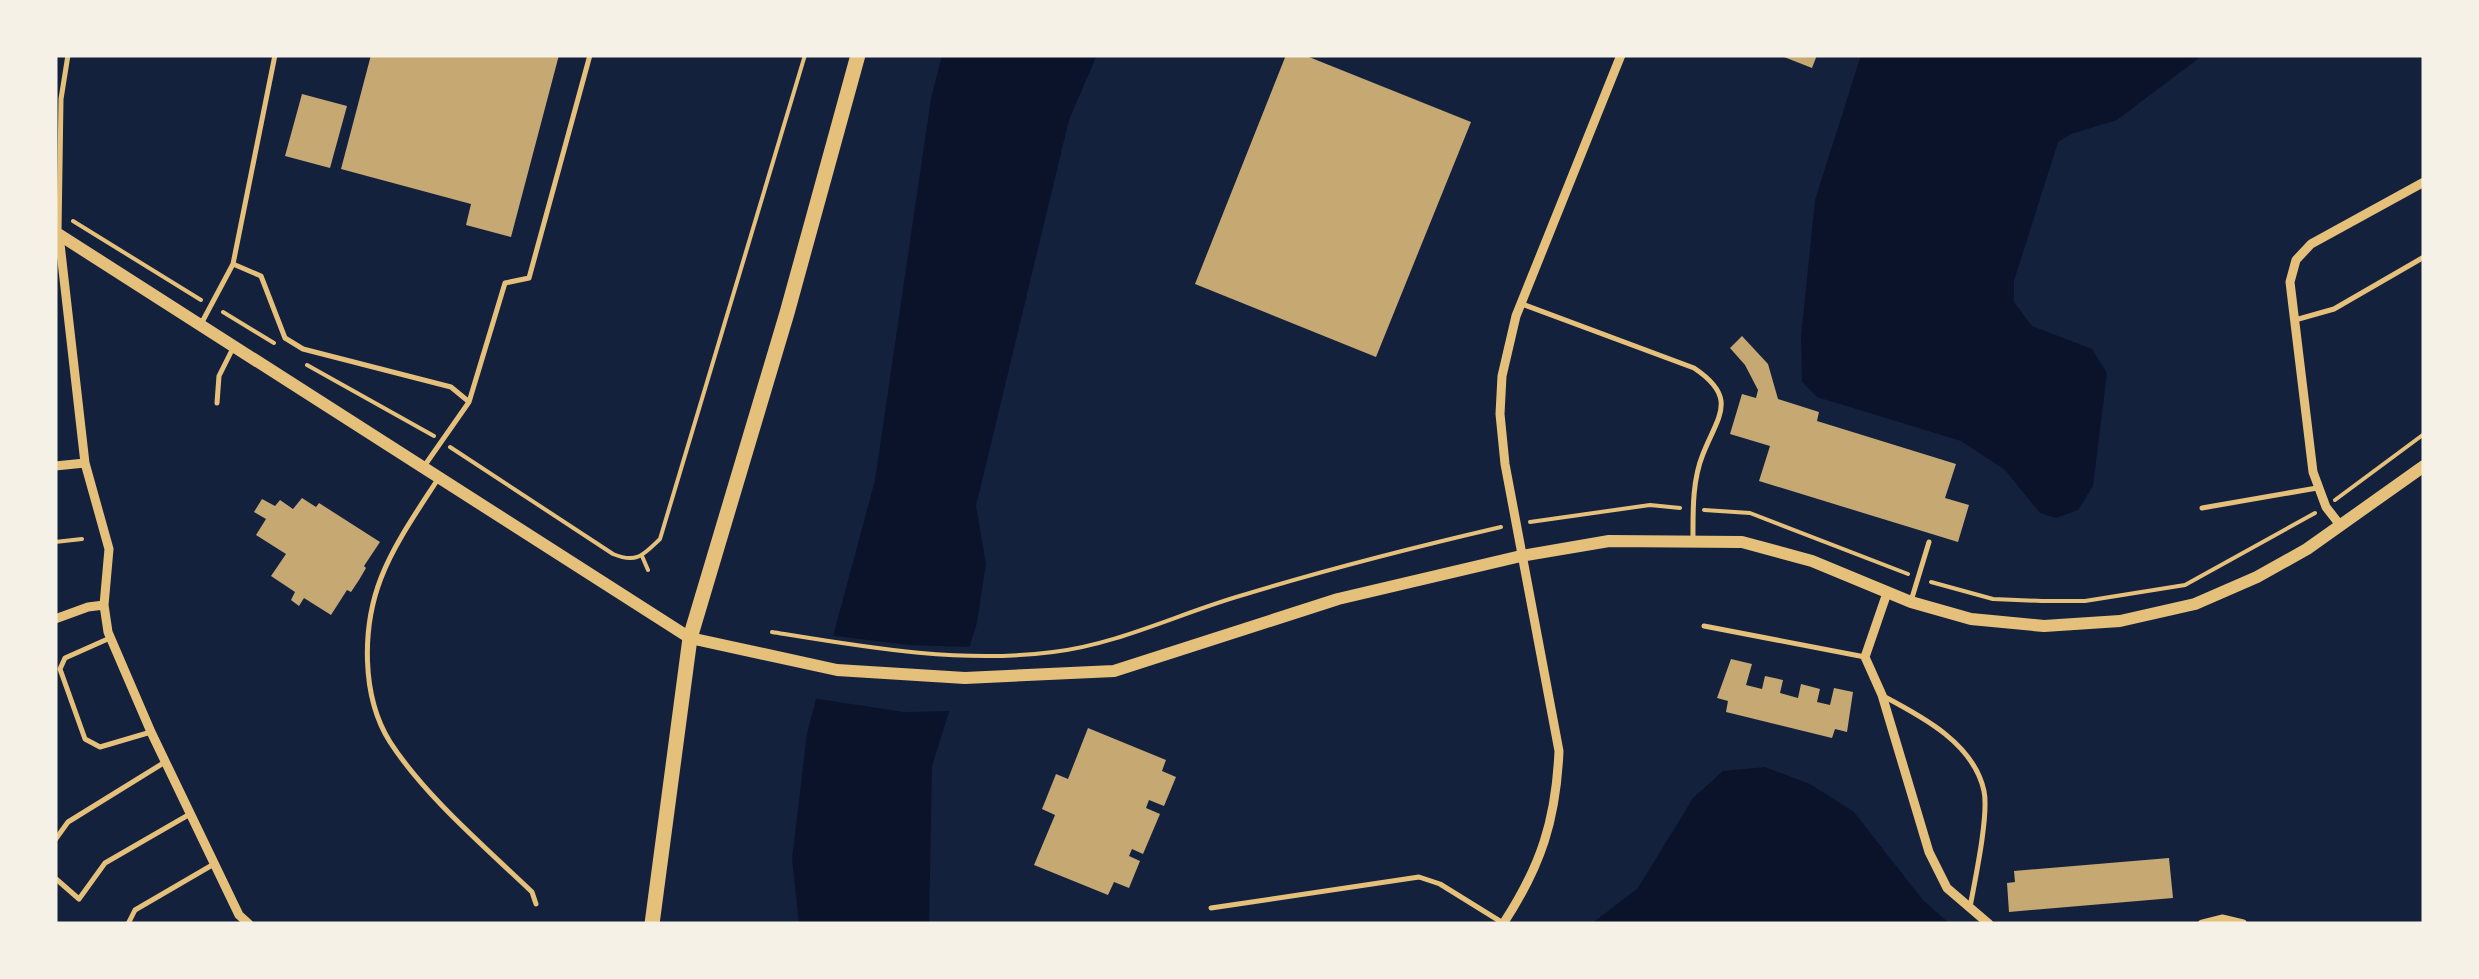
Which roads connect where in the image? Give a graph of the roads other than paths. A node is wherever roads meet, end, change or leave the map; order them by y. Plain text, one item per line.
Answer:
1 (68, 55) edge
2 (275, 55) edge
3 (590, 55) edge
4 (858, 55) edge
5 (1621, 55) edge
6 (2424, 182) edge
7 (57, 234) edge
8 (2424, 257) edge
9 (233, 264) junction
10 (1520, 304) junction
11 (2294, 320) junction
12 (201, 324) junction
13 (234, 346) junction
14 (469, 402) junction
15 (216, 404) dead end
16 (85, 464) junction
17 (55, 466) edge
18 (424, 466) junction
19 (2424, 466) edge
20 (440, 476) junction
21 (2317, 488) junction
22 (2202, 508) dead end
23 (2340, 526) junction
24 (1694, 540) junction
25 (1929, 542) dead end
26 (1522, 556) junction
27 (1887, 593) junction
28 (1911, 602) junction
29 (104, 605) junction
30 (55, 619) edge
31 (1704, 626) dead end
32 (110, 638) junction
33 (690, 638) junction
34 (1865, 657) junction
35 (1882, 695) junction
36 (151, 732) junction
37 (166, 762) junction
38 (190, 814) junction
39 (55, 840) edge
40 (214, 864) junction
41 (55, 878) edge
42 (536, 904) dead end
43 (1211, 908) dead end
44 (1970, 910) junction
45 (128, 924) edge
46 (249, 924) edge
47 (652, 924) edge
48 (1503, 924) edge
49 (1989, 924) edge
50 (2202, 924) edge
51 (2243, 924) edge

1 - 7 lane
2 - 9 lane
3 - 14 lane
4 - 33 main road
5 - 10 street
6 - 11 street
7 - 12 main road
7 - 16 street
8 - 11 lane
9 - 12 lane
9 - 14 lane
10 - 24 lane
10 - 26 street
11 - 21 street
12 - 13 main road
13 - 15 lane
13 - 18 main road
14 - 18 lane
16 - 17 street
16 - 29 street
18 - 20 main road
19 - 23 main road
20 - 33 main road
20 - 42 lane
21 - 22 lane
21 - 23 street
23 - 28 main road
24 - 26 main road
24 - 27 main road
25 - 28 lane
26 - 33 main road
26 - 48 street
27 - 28 main road
27 - 34 street
29 - 30 street
29 - 32 street
31 - 34 lane
32 - 36 street
32 - 36 lane
33 - 47 main road
34 - 35 street
35 - 44 street
35 - 44 lane
36 - 37 street
37 - 38 street
37 - 39 lane
38 - 40 street
38 - 41 lane
40 - 45 lane
40 - 46 street
43 - 48 lane
44 - 49 street
50 - 51 street

